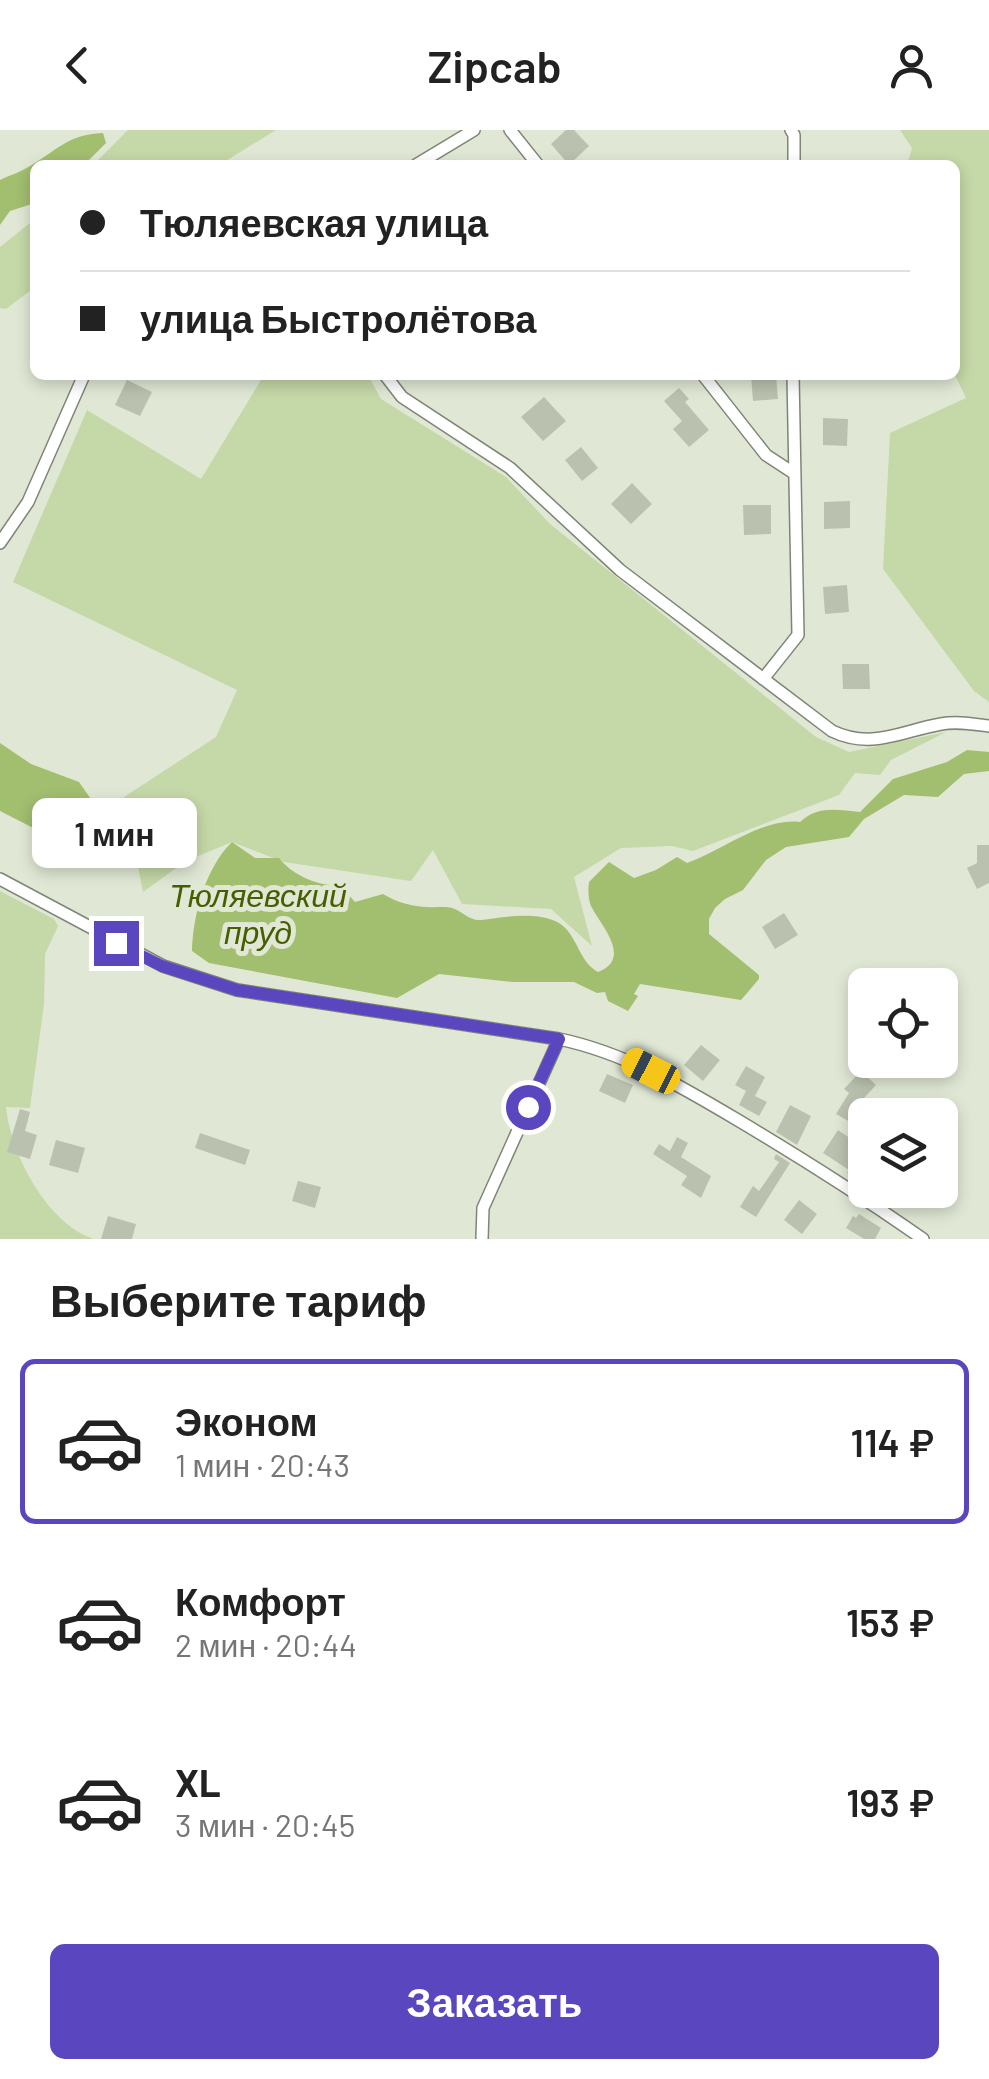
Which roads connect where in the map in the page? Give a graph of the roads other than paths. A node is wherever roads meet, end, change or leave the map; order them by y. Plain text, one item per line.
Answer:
1 (474, 130) edge
2 (510, 130) edge
3 (791, 130) edge
4 (424, 160) edge
5 (534, 160) edge
6 (794, 160) edge
7 (82, 380) edge
8 (389, 380) edge
9 (707, 380) edge
10 (793, 380) edge
11 (792, 472) junction
12 (0, 543) edge
13 (764, 680) junction
14 (989, 726) edge
15 (0, 878) edge
16 (559, 1039) junction
17 (482, 1239) edge
18 (923, 1239) edge

1 - 4 street
2 - 5 street
3 - 6 street
7 - 12 street
8 - 13 street
9 - 11 street
10 - 11 street
11 - 13 street
13 - 14 street
15 - 16 street
16 - 17 street
16 - 18 street

